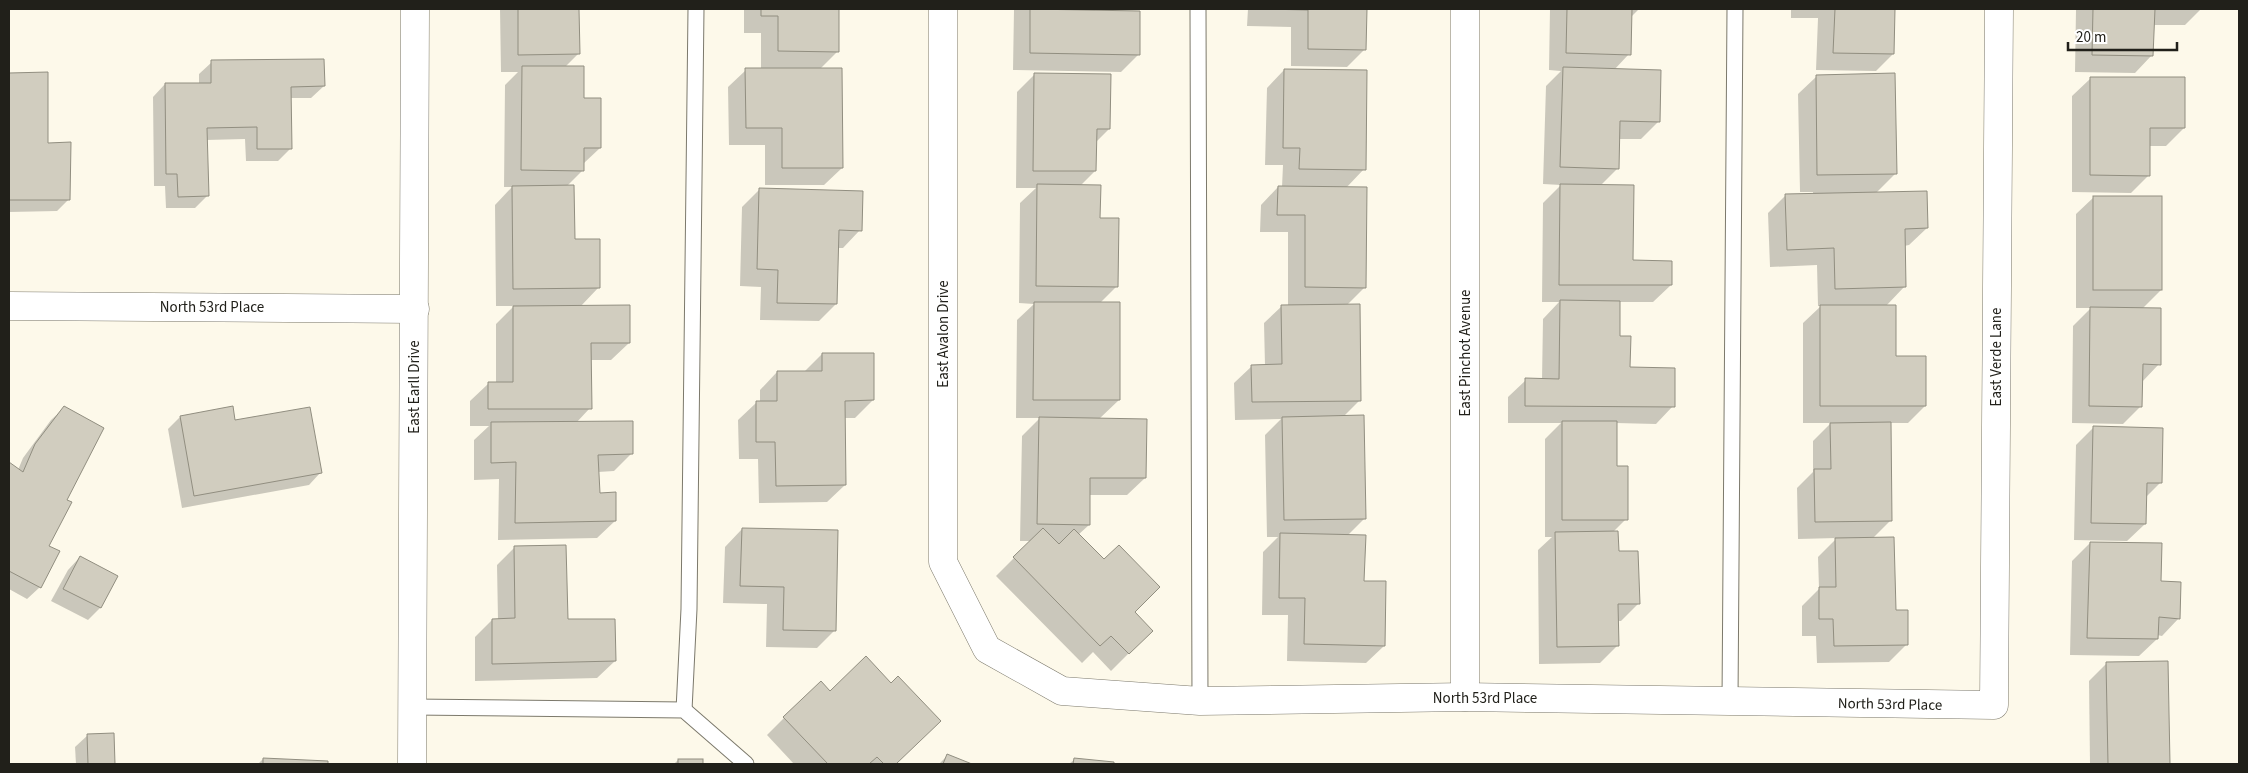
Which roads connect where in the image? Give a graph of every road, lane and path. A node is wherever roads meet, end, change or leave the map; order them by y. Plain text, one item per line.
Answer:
1 (415, 9) edge
2 (696, 9) edge
3 (943, 9) edge
4 (1198, 9) edge
5 (1465, 9) edge
6 (1735, 9) edge
7 (1999, 9) edge
8 (9, 306) edge
9 (415, 309) junction
10 (987, 649) joint
11 (1465, 697) junction
12 (1200, 701) junction
13 (1730, 701) junction
14 (1994, 705) joint
15 (412, 707) junction
16 (684, 710) junction
17 (412, 764) edge
18 (746, 764) edge

1 - 9 street, East Earll Drive
2 - 16 lane
3 - 10 street, East Avalon Drive
4 - 12 lane
5 - 11 street, East Pinchot Avenue
6 - 13 lane
7 - 14 street, East Verde Lane
8 - 9 street, North 53rd Place
9 - 15 street, East Earll Drive
10 - 12 street, North 53rd Place
11 - 12 street, North 53rd Place
11 - 13 street, North 53rd Place
13 - 14 street, North 53rd Place
15 - 16 lane
15 - 17 street, East Earll Drive
16 - 18 lane

